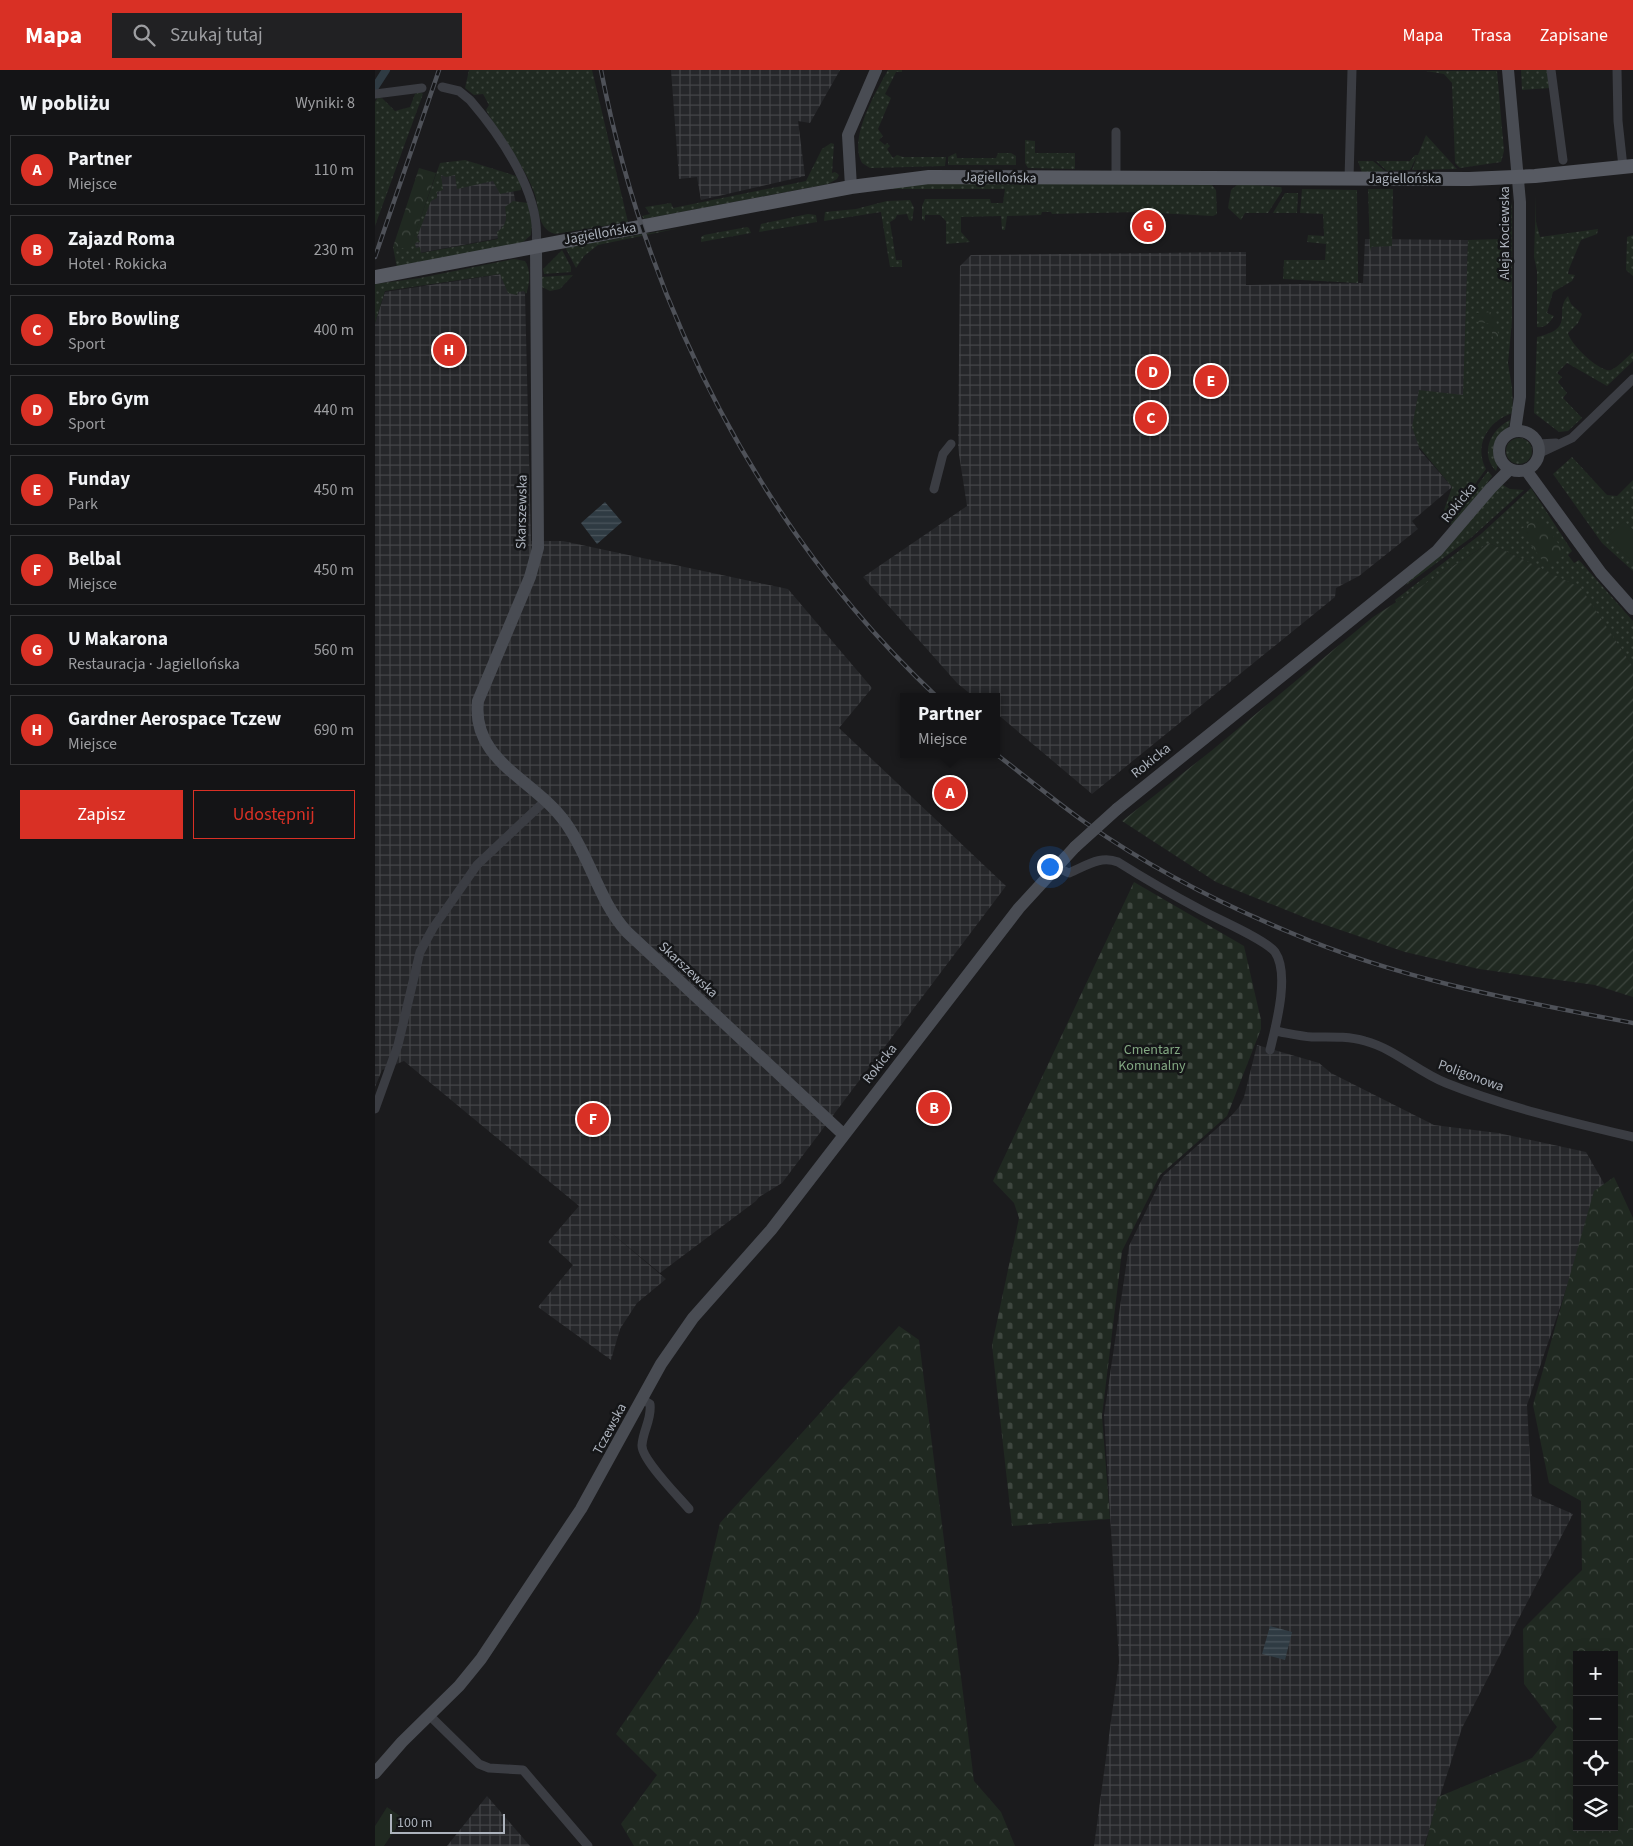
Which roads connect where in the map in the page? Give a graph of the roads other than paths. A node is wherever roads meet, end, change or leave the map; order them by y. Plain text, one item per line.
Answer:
1 (876, 70) edge
2 (1353, 70) edge
3 (1508, 70) edge
4 (1551, 70) edge
5 (1617, 70) edge
6 (442, 87) dead end
7 (422, 88) dead end
8 (376, 94) edge
9 (1116, 132) dead end
10 (1563, 160) dead end
11 (1628, 167) edge
12 (1519, 177) junction
13 (1116, 179) junction
14 (1349, 179) junction
15 (851, 187) junction
16 (536, 245) junction
17 (375, 277) edge
18 (1633, 380) edge
19 (1521, 432) junction
20 (951, 444) dead end
21 (1539, 448) junction
22 (1507, 466) junction
23 (1530, 468) junction
24 (934, 490) dead end
25 (1633, 609) edge
26 (546, 800) junction
27 (1056, 867) junction
28 (1275, 1031) junction
29 (1270, 1050) dead end
30 (872, 1099) joint
31 (375, 1109) edge
32 (844, 1135) junction
33 (1633, 1137) edge
34 (643, 1399) junction
35 (689, 1509) dead end
36 (429, 1716) junction
37 (375, 1774) edge
38 (588, 1846) edge

1 - 15 street
2 - 14 street
3 - 12 street, Aleja Kociewska
4 - 10 street
5 - 11 street
6 - 16 street
7 - 8 street
9 - 13 street
11 - 12 main road, Jagiellońska
12 - 14 main road, Jagiellońska
12 - 19 street, Aleja Kociewska
13 - 14 main road, Jagiellońska
13 - 15 main road, Jagiellońska
15 - 16 main road, Jagiellońska
16 - 17 main road, Jagiellońska
16 - 26 street, Skarszewska
18 - 21 street
19 - 21 street
19 - 22 street
20 - 24 street
21 - 23 street
22 - 23 street
22 - 27 street, Rokicka, bridge
23 - 25 street
26 - 31 street
26 - 32 street, Skarszewska
27 - 28 street
27 - 30 street, Rokicka
28 - 29 street
28 - 33 street, Poligonowa
30 - 32 street, Tczewska
32 - 34 street, Tczewska
34 - 35 street
34 - 36 street, Tczewska
36 - 37 street, Tczewska
36 - 38 street

